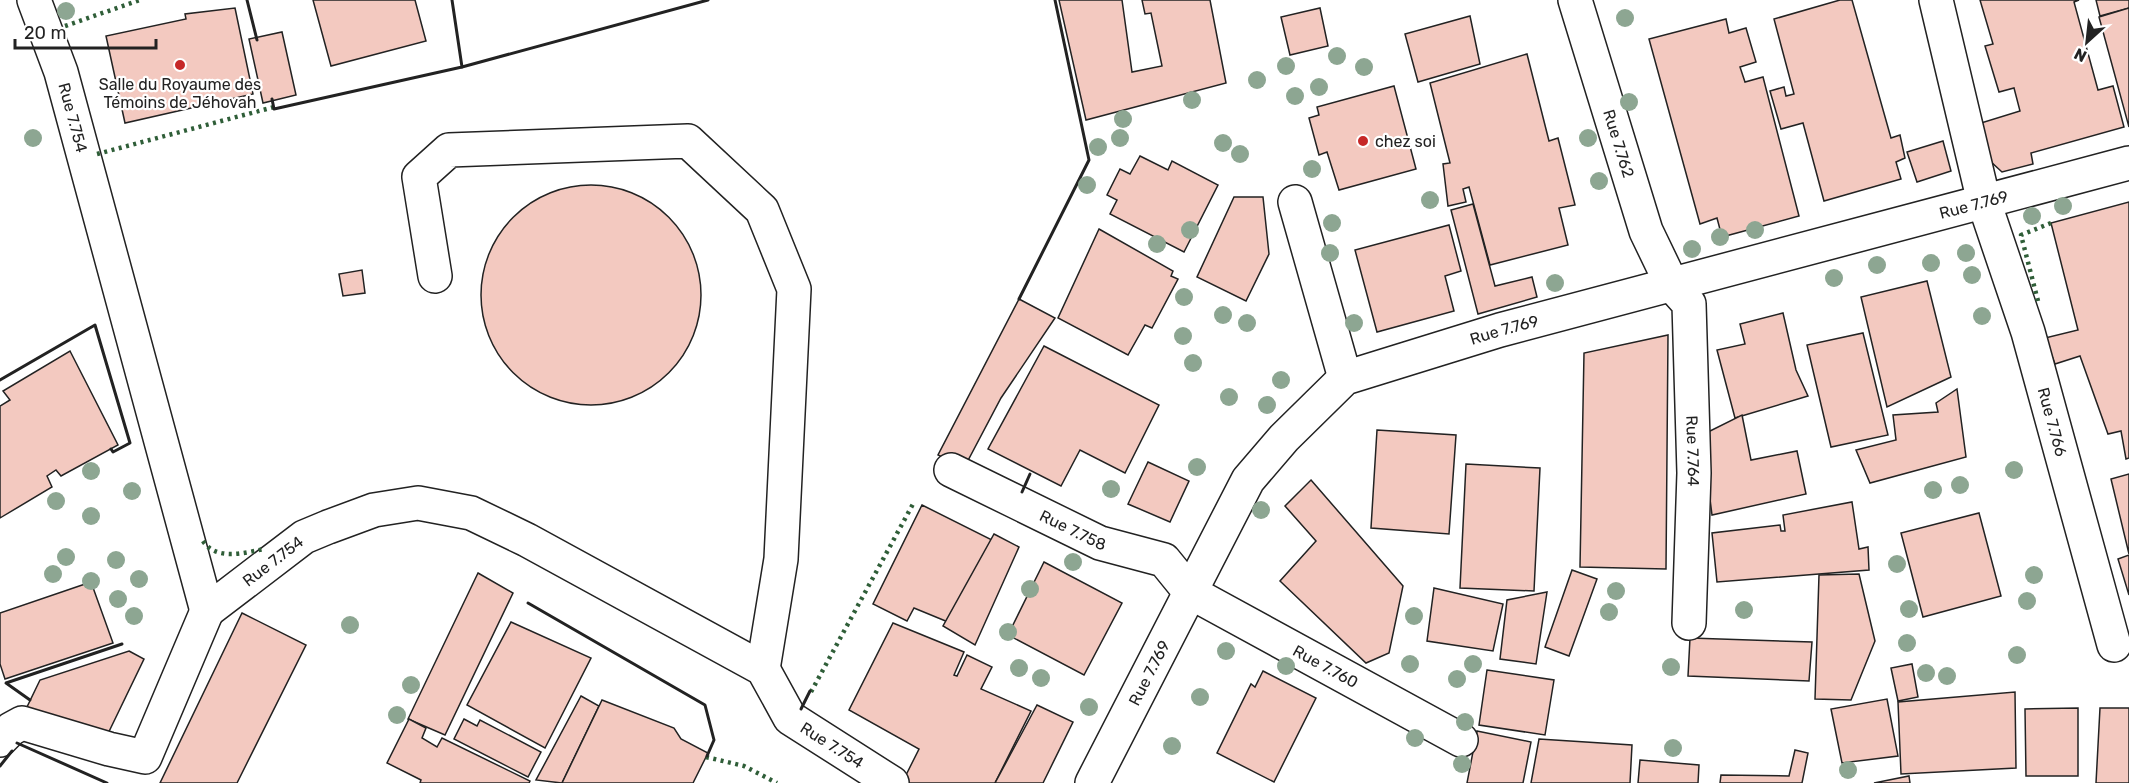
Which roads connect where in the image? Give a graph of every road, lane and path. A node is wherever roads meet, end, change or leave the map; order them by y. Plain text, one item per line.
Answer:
1 (34, 0) edge
2 (1575, 0) edge
3 (1936, 0) edge
4 (2129, 163) edge
5 (1295, 202) dead end
6 (1984, 202) junction
7 (435, 276) dead end
8 (1672, 285) junction
9 (1345, 378) junction
10 (951, 470) dead end
11 (1190, 592) junction
12 (207, 611) junction
13 (1689, 623) dead end
14 (2114, 645) dead end
15 (763, 669) junction
16 (1461, 740) dead end
17 (0, 741) edge
18 (892, 783) edge
19 (1092, 783) edge

1 - 12 street, Rue 7.754
2 - 8 street, Rue 7.762
3 - 6 street, Rue 7.766
4 - 6 street, Rue 7.769
5 - 9 street
6 - 8 street, Rue 7.769
6 - 14 street, Rue 7.766
7 - 15 street
8 - 9 street, Rue 7.769
8 - 13 street, Rue 7.764
9 - 11 street, Rue 7.769
10 - 11 street, Rue 7.758
11 - 16 street, Rue 7.760
11 - 19 street, Rue 7.769
12 - 15 street, Rue 7.754
12 - 17 street
15 - 18 street, Rue 7.754

